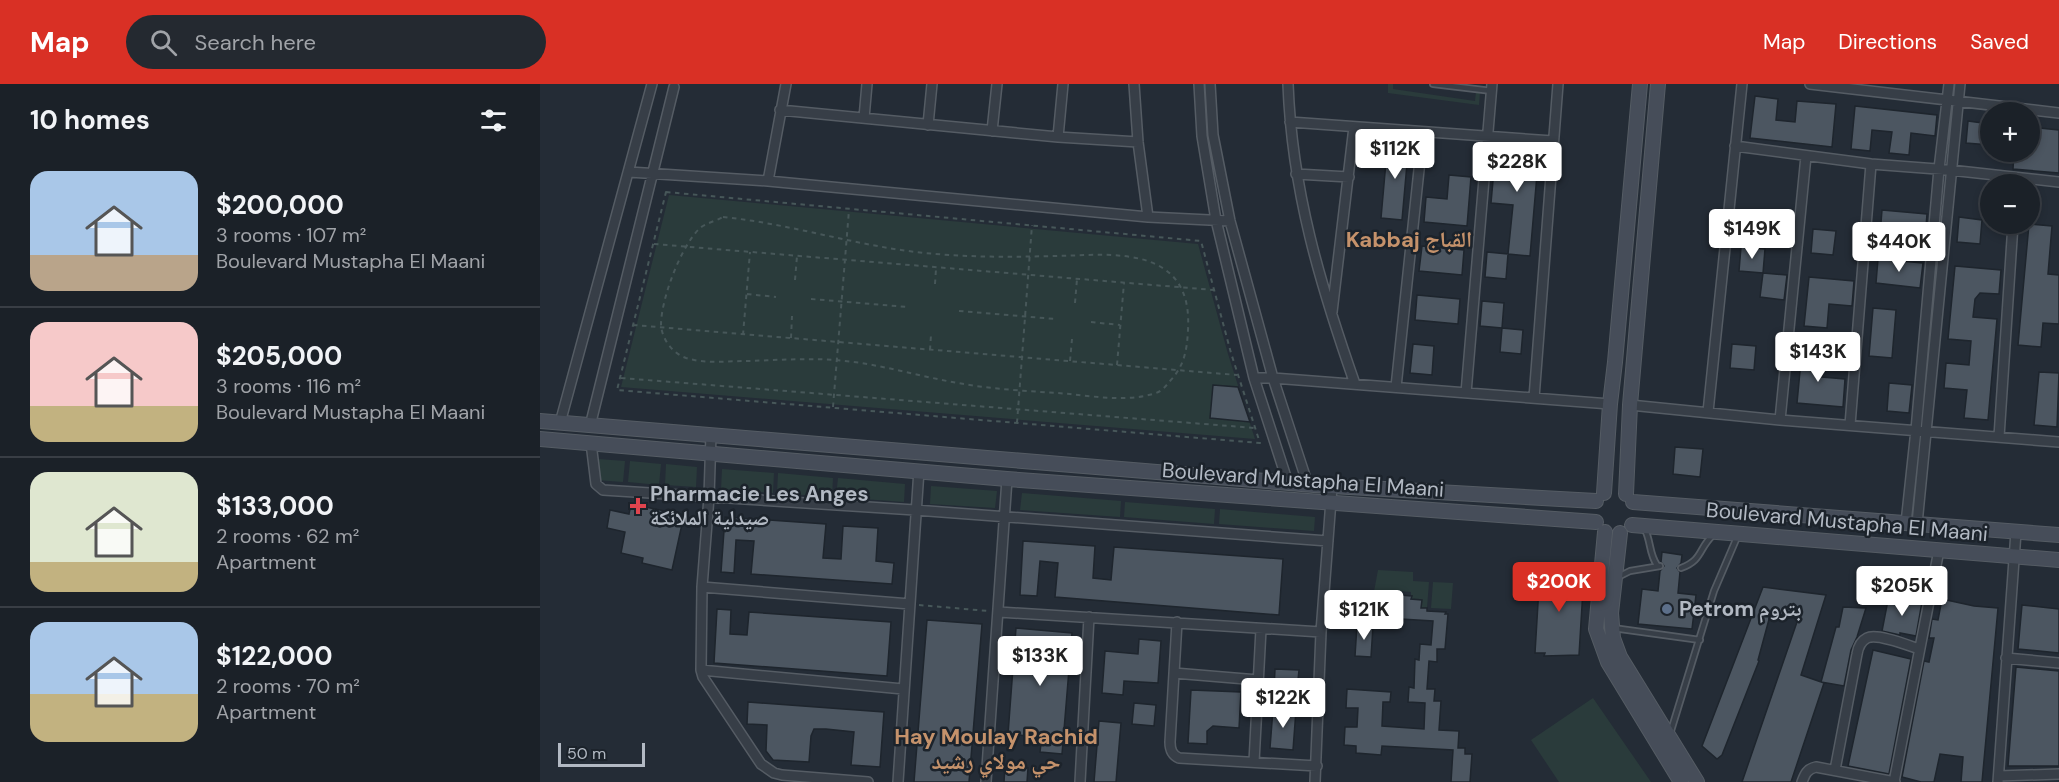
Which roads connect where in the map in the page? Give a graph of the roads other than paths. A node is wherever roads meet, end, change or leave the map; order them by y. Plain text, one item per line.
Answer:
1 (652, 84) edge
2 (786, 84) edge
3 (867, 84) edge
4 (932, 84) edge
5 (997, 84) edge
6 (1063, 84) edge
7 (1134, 84) edge
8 (1199, 84) edge
9 (1210, 84) edge
10 (1288, 84) edge
11 (1433, 84) edge
12 (1558, 84) edge
13 (1640, 84) edge
14 (1658, 84) edge
15 (1742, 84) edge
16 (1810, 84) edge
17 (1949, 84) edge
18 (1960, 84) edge
19 (674, 87) dead end
20 (1492, 87) edge
21 (1953, 101) junction
22 (780, 110) junction
23 (2059, 113) edge
24 (864, 118) junction
25 (1290, 122) junction
26 (928, 125) junction
27 (1354, 127) junction
28 (992, 131) junction
29 (1423, 132) junction
30 (1488, 136) junction
31 (1058, 137) junction
32 (1553, 141) junction
33 (1138, 142) junction
34 (1735, 147) junction
35 (1806, 156) junction
36 (1871, 164) junction
37 (1939, 169) junction
38 (1950, 170) junction
39 (629, 172) junction
40 (651, 174) junction
41 (1296, 174) junction
42 (1980, 175) edge
43 (1349, 177) junction
44 (768, 182) junction
45 (2040, 182) edge
46 (2059, 182) edge
47 (1148, 217) junction
48 (1216, 220) junction
49 (1230, 221) junction
50 (2012, 234) edge
51 (1928, 292) junction
52 (1940, 293) junction
53 (1332, 317) junction
54 (1254, 378) junction
55 (1273, 378) junction
56 (1355, 384) junction
57 (1396, 387) junction
58 (1466, 393) junction
59 (1534, 399) junction
60 (1610, 405) junction
61 (1630, 406) junction
62 (1708, 412) junction
63 (1780, 420) junction
64 (540, 421) edge
65 (561, 423) junction
66 (1850, 425) junction
67 (590, 426) junction
68 (1916, 430) junction
69 (1927, 431) junction
70 (711, 434) junction
71 (1999, 437) junction
72 (540, 439) edge
73 (2059, 442) edge
74 (591, 443) junction
75 (710, 453) junction
76 (919, 470) junction
77 (1007, 479) junction
78 (1288, 483) junction
79 (1308, 485) junction
80 (1332, 486) junction
81 (1462, 494) junction
82 (709, 497) junction
83 (1600, 497) junction
84 (1630, 498) junction
85 (1331, 502) junction
86 (915, 510) junction
87 (1461, 513) junction
88 (1006, 519) junction
89 (1912, 524) junction
90 (1637, 525) junction
91 (1607, 529) junction
92 (1718, 532) junction
93 (2016, 532) junction
94 (1738, 533) junction
95 (2059, 535) edge
96 (1328, 542) junction
97 (1939, 550) junction
98 (2014, 556) junction
99 (2059, 560) edge
100 (1681, 568) dead end
101 (1614, 579) junction
102 (702, 586) junction
103 (910, 604) junction
104 (999, 612) junction
105 (1089, 617) junction
106 (1177, 622) junction
107 (1611, 628) junction
108 (1261, 629) junction
109 (1322, 632) junction
110 (1700, 639) junction
111 (1919, 649) junction
112 (2006, 658) junction
113 (2059, 663) edge
114 (701, 670) junction
115 (1174, 673) junction
116 (1258, 680) junction
117 (903, 689) junction
118 (1669, 736) junction
119 (1254, 762) junction
120 (1317, 766) junction
121 (1835, 770) junction
122 (2059, 774) edge
123 (1998, 779) edge
124 (868, 782) edge
125 (898, 782) edge
126 (986, 782) edge
127 (1080, 782) edge
128 (1316, 782) edge
129 (1681, 782) edge
130 (1697, 782) edge
131 (1802, 782) edge
132 (1895, 782) edge

1 - 39 street
2 - 22 street
3 - 24 street
4 - 26 street
5 - 28 street
6 - 31 street
7 - 33 street
8 - 48 street
9 - 49 street
10 - 25 street
11 - 20 lane
12 - 32 street
13 - 60 street
14 - 61 street
15 - 34 street
16 - 21 street
17 - 21 street
18 - 21 street
19 - 40 street
20 - 30 street
21 - 23 street
21 - 37 street
21 - 38 street
22 - 24 street
22 - 44 street
24 - 26 street
25 - 27 street
25 - 41 street
26 - 28 street
27 - 29 street
27 - 43 street
28 - 31 street
29 - 30 street
29 - 57 street
30 - 32 street
30 - 58 street
31 - 33 street
32 - 59 street
33 - 47 street
34 - 35 street
34 - 62 street
35 - 36 street
35 - 63 street
36 - 37 street
36 - 66 street
37 - 38 street
37 - 51 street
38 - 42 street
38 - 52 street
39 - 40 street
39 - 65 street
40 - 44 street
40 - 67 street
41 - 43 street
41 - 53 street
43 - 53 street
44 - 47 street
45 - 46 street
47 - 48 street
48 - 49 street
48 - 54 street
49 - 55 street
50 - 71 street
51 - 52 street
51 - 68 street
52 - 69 street
53 - 56 street
54 - 55 street
54 - 78 street
55 - 56 street
55 - 79 street
56 - 57 street
57 - 58 street
58 - 59 street
59 - 60 street
60 - 61 street
60 - 61 street
60 - 83 street
61 - 62 street
61 - 84 street
62 - 63 street
63 - 66 street
64 - 65 street, Boulevard Mustapha El Maani
65 - 67 street, Boulevard Mustapha El Maani
66 - 68 street
67 - 70 street, Boulevard Mustapha El Maani
68 - 69 street
68 - 89 street
69 - 71 street
69 - 89 street
70 - 75 street
70 - 78 street, Boulevard Mustapha El Maani
71 - 73 street
72 - 74 street, Boulevard Mustapha El Maani
74 - 75 street, Boulevard Mustapha El Maani
74 - 82 street
75 - 76 street, Boulevard Mustapha El Maani
75 - 82 street
76 - 77 street, Boulevard Mustapha El Maani
76 - 86 street
77 - 85 street, Boulevard Mustapha El Maani
77 - 88 street
78 - 79 street, Boulevard Mustapha El Maani
79 - 80 street, Boulevard Mustapha El Maani
80 - 81 street, Boulevard Mustapha El Maani
80 - 85 street
81 - 83 street, Boulevard Mustapha El Maani
81 - 87 street
82 - 86 street
82 - 102 street
83 - 84 street
83 - 91 street
84 - 89 street, Boulevard Mustapha El Maani
84 - 90 street
85 - 87 street, Boulevard Mustapha El Maani
85 - 96 street
86 - 88 street
86 - 103 street
87 - 91 street, Boulevard Mustapha El Maani
88 - 96 street
88 - 104 street
89 - 93 street, Boulevard Mustapha El Maani
90 - 91 street
90 - 92 street, Boulevard Mustapha El Maani
90 - 101 lane
91 - 101 street
91 - 129 street
92 - 94 street, Boulevard Mustapha El Maani
92 - 100 lane
93 - 95 street, Boulevard Mustapha El Maani
93 - 98 street
94 - 97 street, Boulevard Mustapha El Maani
94 - 110 lane
96 - 109 street
97 - 98 street, Boulevard Mustapha El Maani
97 - 111 street
98 - 99 street, Boulevard Mustapha El Maani
98 - 112 street
101 - 107 street
102 - 103 street
102 - 114 street
103 - 117 street
104 - 105 street
104 - 126 street
105 - 106 street
105 - 127 street
106 - 108 street
106 - 115 street
107 - 110 lane
107 - 118 street
108 - 109 street
108 - 116 street
109 - 120 street
110 - 118 lane
111 - 121 street
111 - 132 street
112 - 113 street
112 - 123 street
114 - 117 street
114 - 124 street
115 - 116 street
115 - 119 street
116 - 119 street
117 - 125 street
118 - 130 street
119 - 120 street
120 - 128 street
121 - 131 street
121 - 132 street
122 - 123 street

